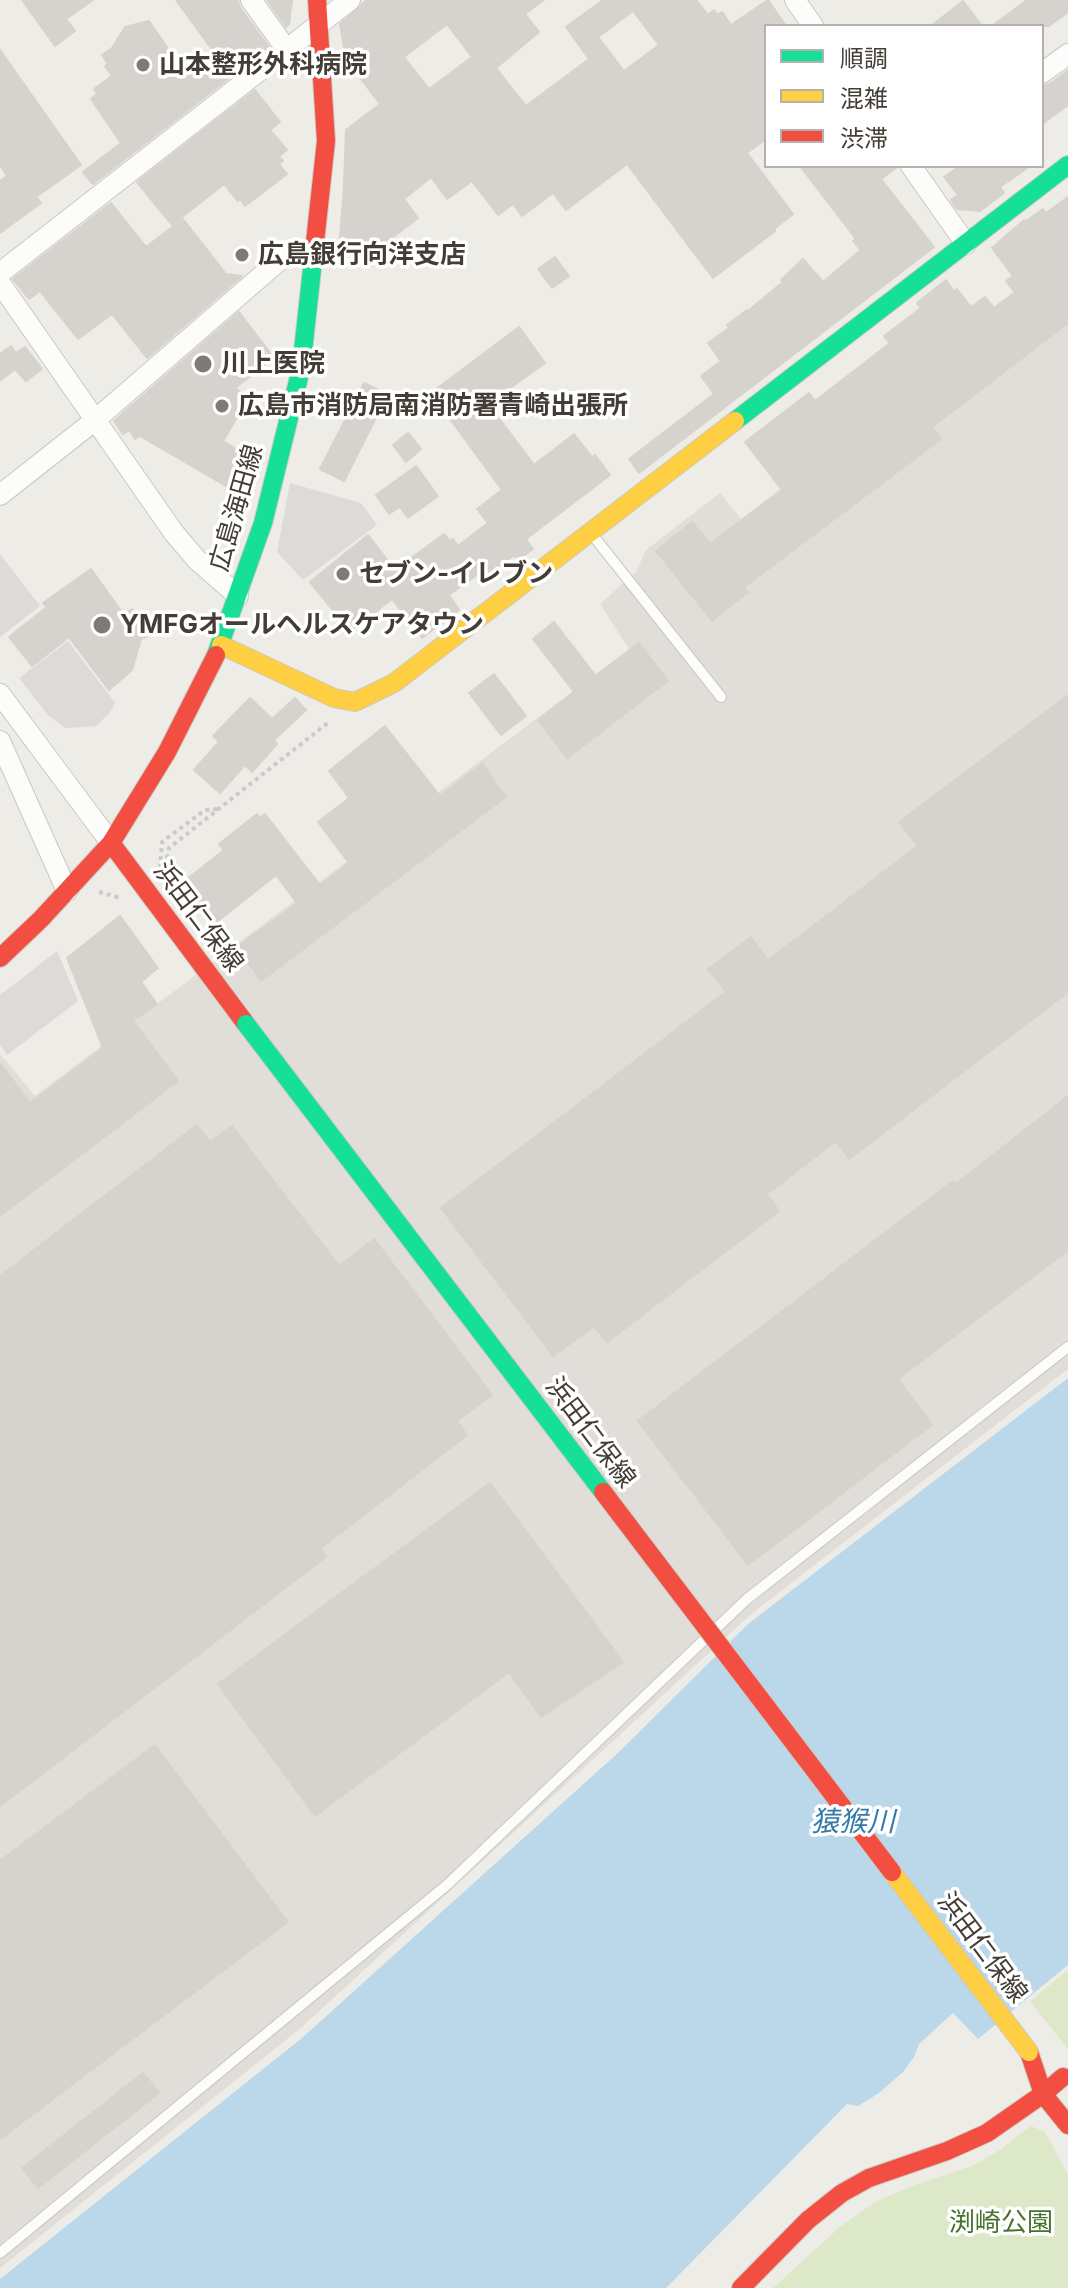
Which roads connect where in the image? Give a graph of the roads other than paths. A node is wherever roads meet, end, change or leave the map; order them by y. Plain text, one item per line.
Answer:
1 (251, 0) edge
2 (317, 0) edge
3 (350, 0) edge
4 (795, 0) edge
5 (319, 24) junction
6 (812, 24) edge
7 (287, 50) junction
8 (1068, 54) edge
9 (1044, 72) edge
10 (1068, 165) edge
11 (915, 168) edge
12 (966, 244) junction
13 (313, 256) junction
14 (0, 273) edge
15 (0, 283) edge
16 (94, 421) junction
17 (1, 492) edge
18 (590, 533) junction
19 (238, 596) junction
20 (221, 645) junction
21 (0, 694) edge
22 (721, 697) dead end
23 (0, 741) edge
24 (5, 768) edge
25 (111, 843) junction
26 (67, 891) junction
27 (0, 958) edge
28 (1068, 1347) edge
29 (1029, 2052) junction
30 (1065, 2080) edge
31 (1043, 2094) junction
32 (1068, 2125) edge
33 (0, 2253) edge
34 (741, 2288) edge

1 - 7 street
2 - 5 main road, 広島海田線
3 - 5 street
4 - 6 street
5 - 7 street
5 - 13 main road, 広島海田線
7 - 14 street
8 - 9 street
10 - 12 main road
11 - 12 street
12 - 18 main road
13 - 16 street
13 - 19 main road, 広島海田線
15 - 16 street
16 - 17 street
16 - 19 street
18 - 20 main road
18 - 22 lane
19 - 20 main road, 広島海田線
20 - 25 main road, 広島海田線
21 - 25 street
23 - 24 street
24 - 26 street
25 - 26 main road, 広島海田線
25 - 29 main road, 浜田仁保線, bridge
26 - 27 main road, 広島海田線
28 - 33 lane
29 - 30 main road, 浜田仁保線
29 - 31 main road, 浜田仁保線
30 - 31 main road
31 - 32 main road, 浜田仁保線
31 - 34 main road

